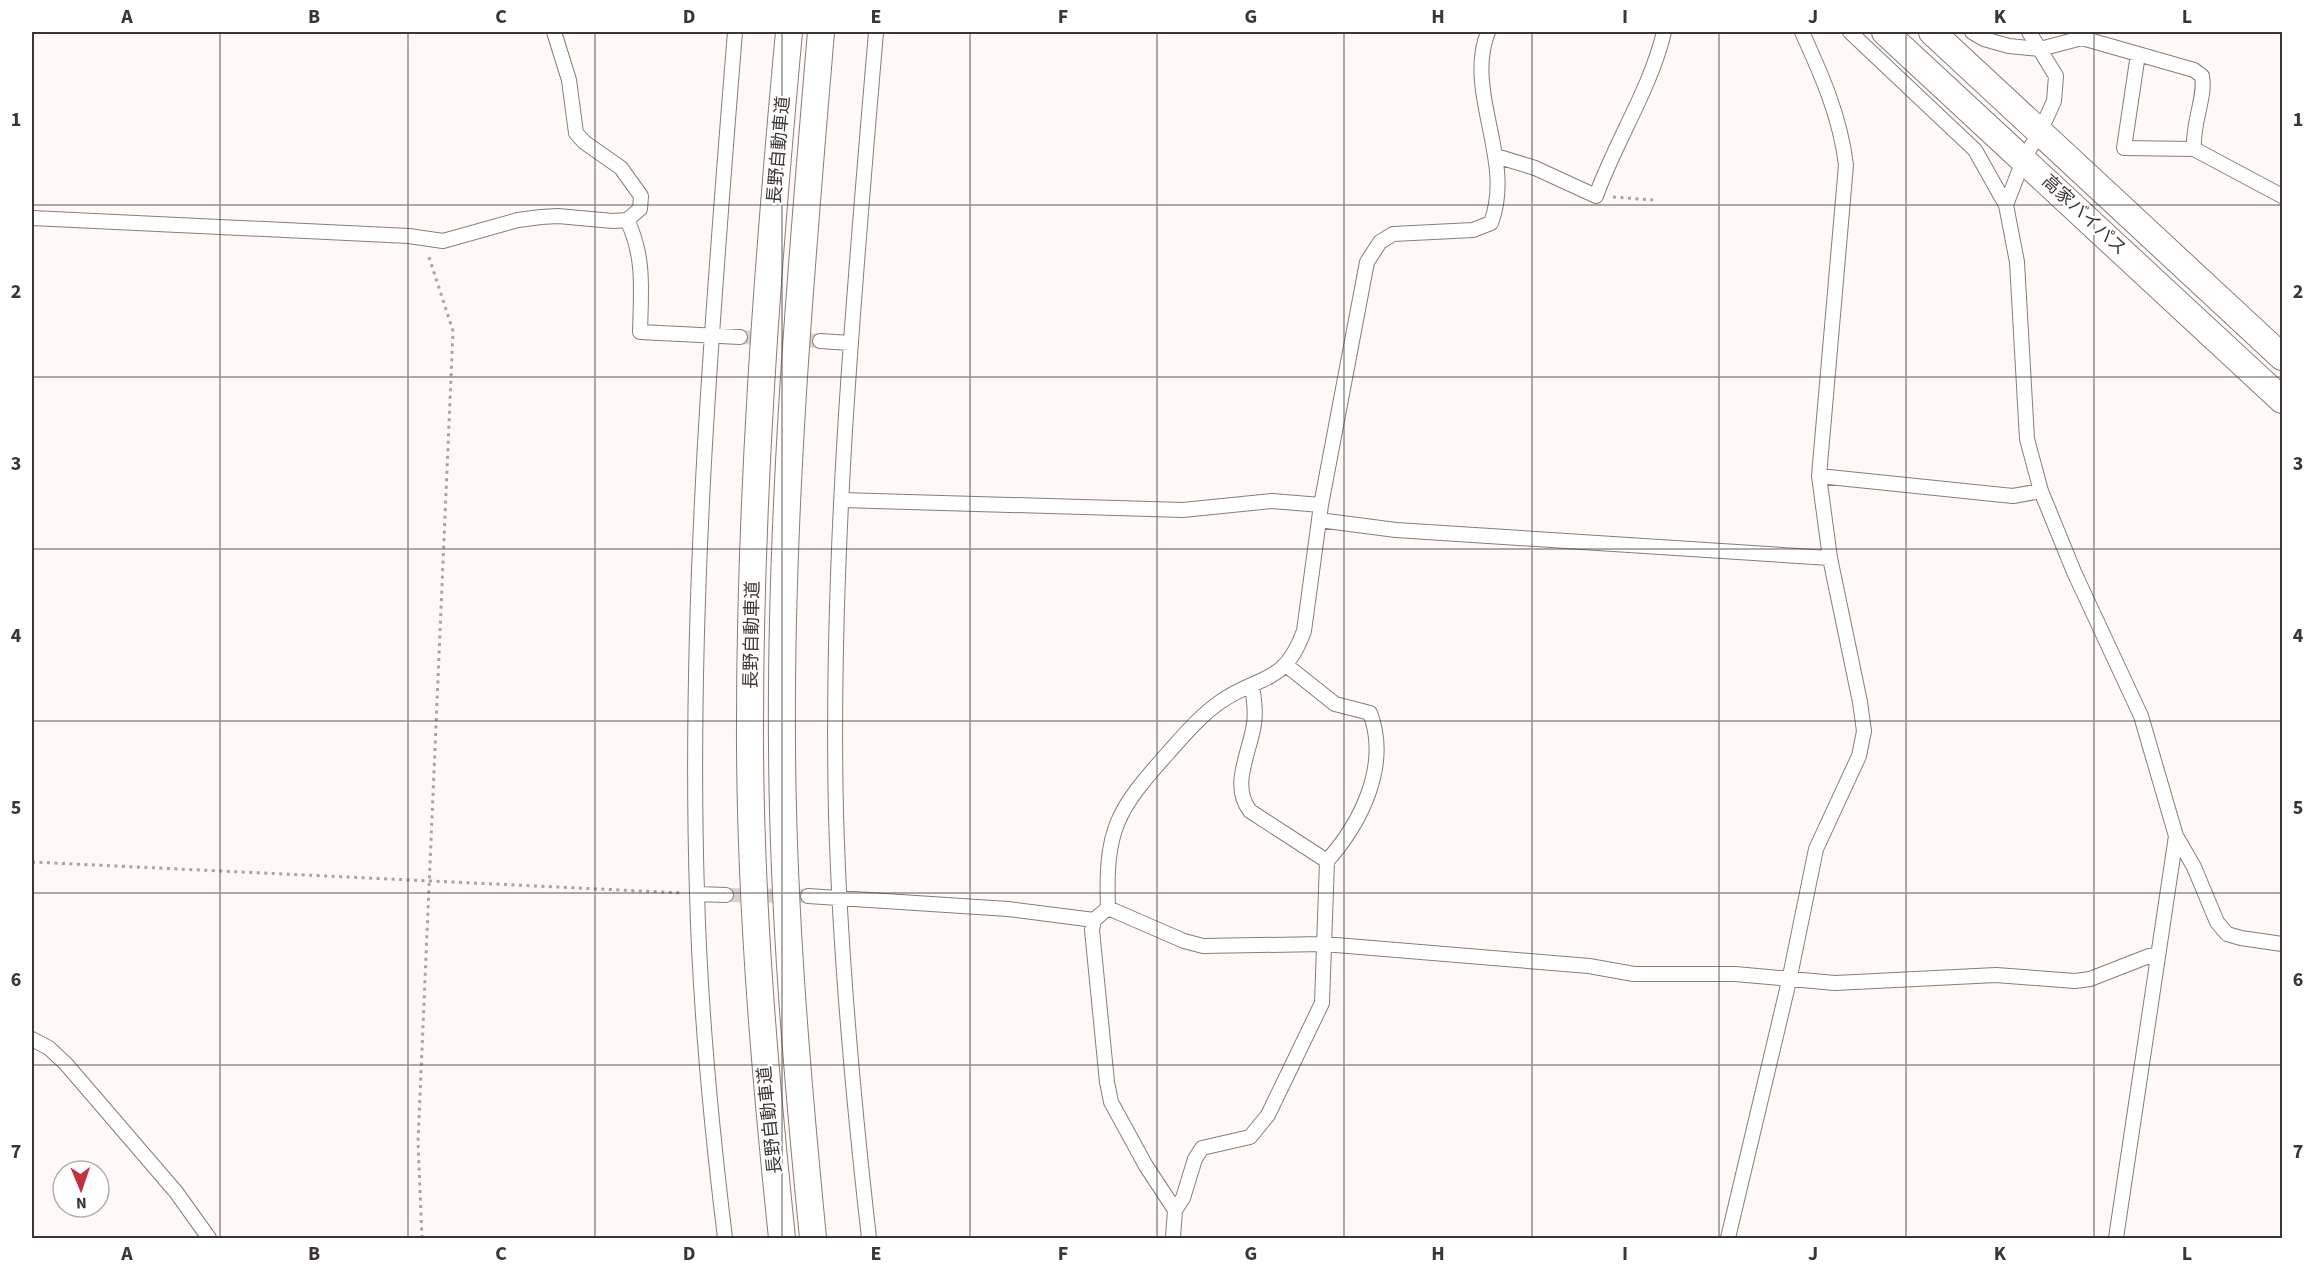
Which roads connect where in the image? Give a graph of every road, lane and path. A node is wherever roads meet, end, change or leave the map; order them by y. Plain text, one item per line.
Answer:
1 (554, 32) edge
2 (735, 32) edge
3 (789, 32) edge
4 (821, 32) edge
5 (876, 32) edge
6 (1488, 32) edge
7 (1664, 32) edge
8 (1803, 32) edge
9 (1850, 32) edge
10 (1885, 32) edge
11 (1932, 32) edge
12 (1972, 32) edge
13 (2029, 32) edge
14 (2040, 49) junction
15 (2138, 54) junction
16 (2040, 132) junction
17 (2193, 149) junction
18 (1496, 156) junction
19 (2024, 158) junction
20 (1596, 196) junction
21 (2283, 196) edge
22 (1653, 200) dead end
23 (2006, 205) junction
24 (32, 218) edge
25 (627, 220) junction
26 (428, 241) junction
27 (711, 336) junction
28 (740, 336) tunnel mouth
29 (819, 341) tunnel mouth
30 (850, 343) junction
31 (2283, 357) edge
32 (2283, 400) edge
33 (1819, 476) junction
34 (2041, 491) junction
35 (841, 500) junction
36 (1321, 505) junction
37 (1318, 520) junction
38 (1830, 558) junction
39 (1286, 665) junction
40 (1252, 686) junction
41 (2176, 836) junction
42 (1327, 861) junction
43 (32, 862) edge
44 (429, 879) junction
45 (697, 894) junction
46 (726, 895) tunnel mouth
47 (808, 896) tunnel mouth
48 (840, 896) junction
49 (1108, 908) junction
50 (1094, 920) junction
51 (1324, 944) junction
52 (2283, 944) edge
53 (2158, 955) junction
54 (1789, 981) junction
55 (32, 1039) edge
56 (1175, 1210) junction
57 (208, 1239) edge
58 (422, 1239) edge
59 (725, 1239) edge
60 (782, 1239) edge
61 (813, 1239) edge
62 (869, 1239) edge
63 (1173, 1239) edge
64 (1728, 1239) edge
65 (2116, 1239) edge

1 - 25 street
2 - 27 street
3 - 60 highway, 長野自動車道
4 - 61 highway, 長野自動車道
5 - 30 street
6 - 18 street
7 - 20 street
8 - 33 street
9 - 23 street
10 - 19 highway, 高家バイパス
11 - 16 highway, 高家バイパス
12 - 14 street
13 - 14 street
14 - 15 street
14 - 16 street
15 - 17 street
15 - 17 street
16 - 19 street
16 - 31 highway, 高家バイパス
17 - 21 street
18 - 20 street
18 - 36 street
19 - 23 street
19 - 32 highway, 高家バイパス
20 - 22 path
23 - 34 street
24 - 26 street
25 - 26 street
25 - 27 street
26 - 44 path
27 - 28 street
27 - 45 street
29 - 30 street
30 - 35 street
33 - 34 street
33 - 38 street
34 - 41 street
35 - 36 street
35 - 48 street
36 - 37 street
37 - 38 street
37 - 39 street
38 - 54 street
39 - 40 street
39 - 42 street
40 - 42 street
40 - 49 street
41 - 52 street
41 - 53 street
42 - 51 street
43 - 44 path
44 - 45 path
44 - 58 path
45 - 46 street
45 - 59 street
47 - 48 street
48 - 50 street
48 - 62 street
49 - 50 street
49 - 51 street
50 - 56 street
51 - 54 street
51 - 56 street
53 - 54 street
53 - 65 street
54 - 64 street
55 - 57 street
56 - 63 street

